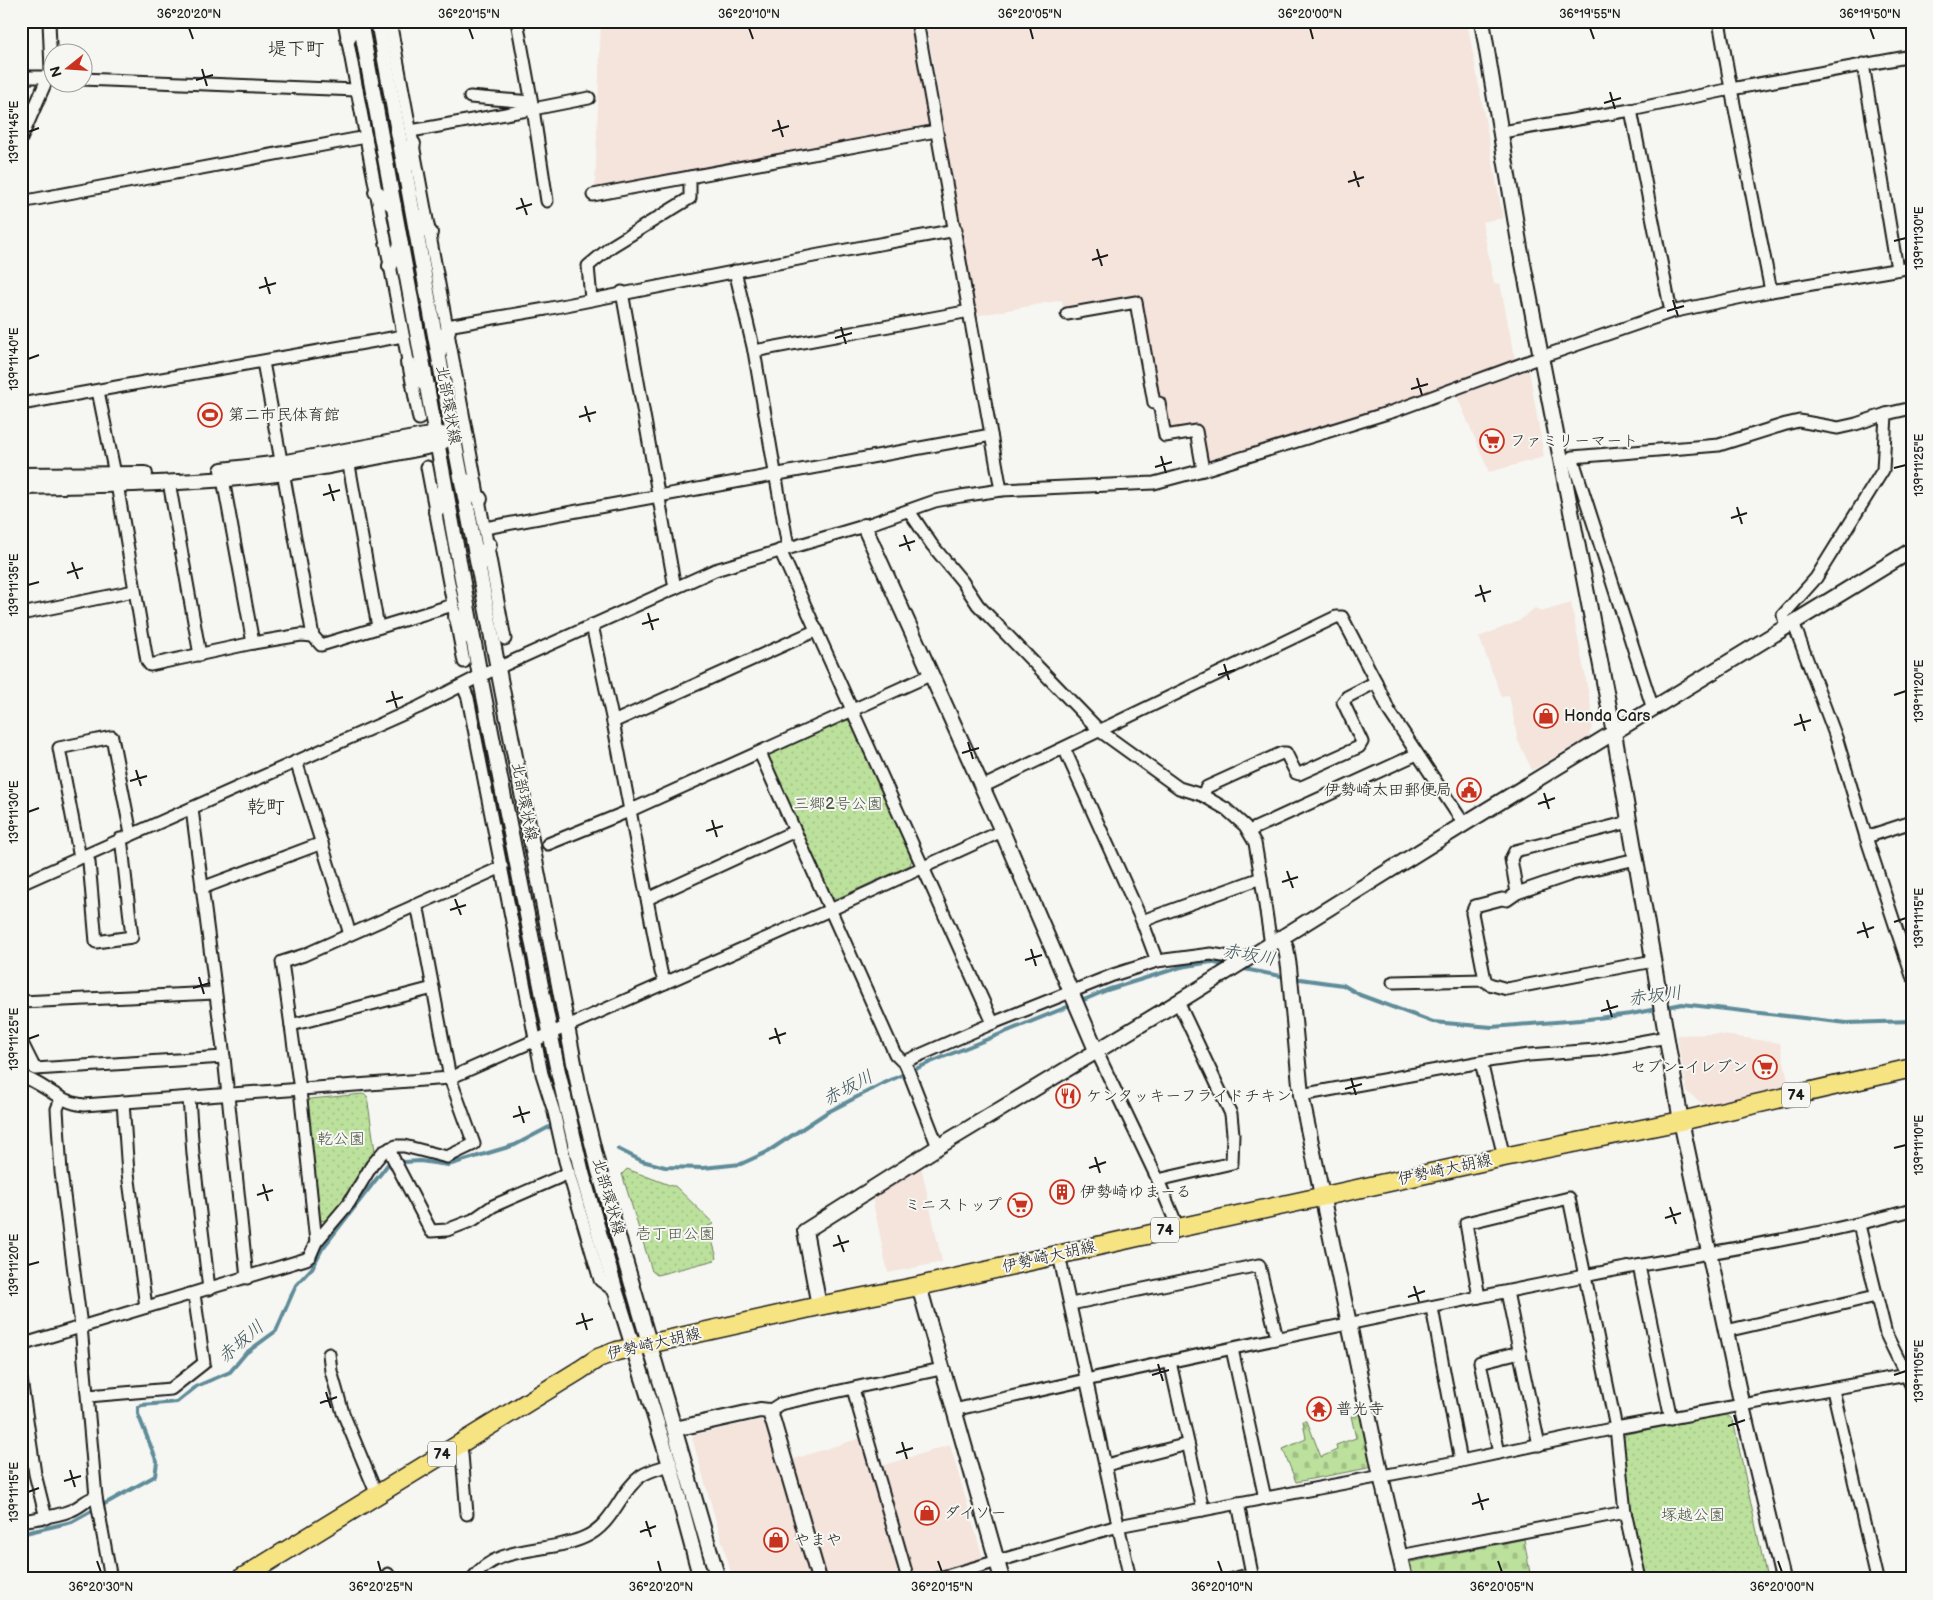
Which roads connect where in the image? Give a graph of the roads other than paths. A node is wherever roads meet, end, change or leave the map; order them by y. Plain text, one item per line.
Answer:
1 (49, 21) edge
2 (344, 21) edge
3 (355, 21) edge
4 (360, 21) edge
5 (378, 21) edge
6 (390, 21) edge
7 (517, 21) edge
8 (918, 21) edge
9 (1482, 21) edge
10 (1719, 21) edge
11 (348, 39) junction
12 (50, 42) edge
13 (1912, 56) edge
14 (1863, 64) junction
15 (21, 77) edge
16 (42, 77) edge
17 (92, 79) edge
18 (1731, 89) junction
19 (357, 90) junction
20 (44, 92) edge
21 (470, 97) dead end
22 (589, 98) dead end
23 (532, 106) junction
24 (1632, 110) junction
25 (936, 130) junction
26 (1502, 132) junction
27 (366, 137) junction
28 (412, 138) junction
29 (21, 139) edge
30 (404, 170) junction
31 (690, 177) junction
32 (376, 192) junction
33 (593, 195) dead end
34 (547, 201) dead end
35 (21, 202) edge
36 (394, 206) junction
37 (413, 215) junction
38 (956, 230) junction
39 (430, 233) junction
40 (401, 245) junction
41 (390, 266) junction
42 (1912, 267) edge
43 (1898, 269) junction
44 (735, 271) junction
45 (1771, 291) junction
46 (622, 292) junction
47 (590, 299) junction
48 (970, 310) junction
49 (1671, 312) junction
50 (1067, 314) dead end
51 (448, 329) junction
52 (403, 336) junction
53 (754, 351) junction
54 (439, 352) junction
55 (1541, 357) junction
56 (263, 362) junction
57 (408, 363) junction
58 (427, 386) junction
59 (98, 391) junction
60 (21, 404) edge
61 (1912, 408) edge
62 (1886, 414) junction
63 (418, 419) dead end
64 (453, 435) junction
65 (991, 435) junction
66 (436, 439) junction
67 (348, 456) junction
68 (427, 467) dead end
69 (282, 468) junction
70 (1203, 470) junction
71 (21, 475) edge
72 (776, 475) junction
73 (462, 477) junction
74 (116, 479) junction
75 (223, 479) junction
76 (168, 482) junction
77 (445, 486) junction
78 (21, 487) edge
79 (1002, 490) junction
80 (660, 497) junction
81 (480, 499) junction
82 (908, 511) junction
83 (436, 512) junction
84 (864, 526) junction
85 (485, 528) junction
86 (488, 545) junction
87 (784, 549) junction
88 (1912, 550) edge
89 (479, 567) junction
90 (675, 588) junction
91 (134, 591) junction
92 (454, 611) junction
93 (21, 614) edge
94 (1790, 624) junction
95 (592, 625) junction
96 (378, 627) junction
97 (817, 630) junction
98 (313, 636) junction
99 (505, 639) dead end
100 (474, 643) junction
101 (253, 644) junction
102 (200, 655) junction
103 (464, 662) dead end
104 (498, 669) junction
105 (930, 675) junction
106 (480, 676) junction
107 (1376, 682) junction
108 (463, 686) junction
109 (1653, 709) junction
110 (853, 710) junction
111 (613, 722) junction
112 (1100, 731) junction
113 (1614, 733) junction
114 (1064, 748) junction
115 (760, 753) junction
116 (1417, 754) junction
117 (296, 761) junction
118 (982, 787) junction
119 (1202, 795) junction
120 (192, 809) junction
121 (629, 811) junction
122 (1629, 822) junction
123 (1912, 822) edge
124 (1464, 824) junction
125 (1002, 831) junction
126 (1249, 831) junction
127 (795, 832) junction
128 (131, 834) junction
129 (1866, 836) junction
130 (120, 839) junction
131 (322, 843) junction
132 (548, 844) dead end
133 (83, 856) junction
134 (1636, 859) junction
135 (502, 867) junction
136 (924, 868) junction
137 (1262, 878) junction
138 (21, 884) edge
139 (202, 888) junction
140 (1517, 893) junction
141 (647, 899) junction
142 (415, 905) junction
143 (830, 910) junction
144 (1142, 921) junction
145 (350, 934) junction
146 (1276, 941) junction
147 (1247, 960) junction
148 (1157, 961) junction
149 (1654, 962) junction
150 (1912, 976) edge
151 (1485, 980) junction
152 (1392, 982) dead end
153 (665, 983) junction
154 (433, 988) junction
155 (216, 993) junction
156 (1072, 994) junction
157 (21, 1002) edge
158 (1178, 1002) junction
159 (993, 1023) junction
160 (290, 1025) junction
161 (566, 1027) junction
162 (550, 1034) junction
163 (1667, 1037) junction
164 (536, 1040) junction
165 (21, 1041) edge
166 (1096, 1050) junction
167 (224, 1057) junction
168 (904, 1062) junction
169 (1481, 1062) junction
170 (1912, 1068) edge
171 (21, 1076) edge
172 (450, 1078) junction
173 (300, 1090) junction
174 (227, 1095) junction
175 (1301, 1095) junction
176 (189, 1098) junction
177 (60, 1099) junction
178 (123, 1102) junction
179 (1681, 1121) junction
180 (938, 1147) junction
181 (390, 1148) junction
182 (1504, 1157) junction
183 (568, 1173) junction
184 (1158, 1180) junction
185 (1323, 1197) junction
186 (1912, 1210) edge
187 (1859, 1225) junction
188 (1178, 1228) junction
189 (316, 1242) junction
190 (1710, 1252) junction
191 (1058, 1255) junction
192 (1639, 1266) junction
193 (1584, 1276) junction
194 (247, 1278) junction
195 (919, 1286) junction
196 (209, 1289) junction
197 (616, 1292) junction
198 (1507, 1292) junction
199 (194, 1294) junction
200 (1876, 1296) junction
201 (1479, 1297) junction
202 (1071, 1304) junction
203 (819, 1306) junction
204 (146, 1307) junction
205 (1432, 1308) junction
206 (1349, 1322) junction
207 (81, 1326) junction
208 (1726, 1330) junction
209 (1278, 1338) junction
210 (21, 1345) edge
211 (642, 1345) junction
212 (1232, 1349) junction
213 (1520, 1352) junction
214 (328, 1354) dead end
215 (1170, 1362) junction
216 (942, 1370) junction
217 (1909, 1375) edge
218 (21, 1379) edge
219 (1087, 1379) junction
220 (1912, 1387) edge
221 (853, 1389) junction
222 (1833, 1390) junction
223 (88, 1396) junction
224 (1742, 1406) junction
225 (954, 1410) junction
226 (769, 1411) junction
227 (1671, 1419) junction
228 (1616, 1428) junction
229 (675, 1429) junction
230 (460, 1443) junction
231 (1188, 1444) junction
232 (1539, 1445) junction
233 (1499, 1453) junction
234 (1461, 1461) junction
235 (670, 1465) junction
236 (1106, 1465) junction
237 (1381, 1476) junction
238 (377, 1495) junction
239 (96, 1497) junction
240 (1264, 1498) junction
241 (1238, 1503) junction
242 (1203, 1510) junction
243 (1624, 1512) junction
244 (467, 1514) dead end
245 (46, 1518) junction
246 (21, 1521) edge
247 (1118, 1526) junction
248 (1400, 1556) junction
249 (997, 1561) junction
250 (1252, 1577) edge
251 (244, 1578) edge
252 (1640, 1578) edge
253 (110, 1579) edge
254 (472, 1579) edge
255 (701, 1579) edge
256 (718, 1579) edge
257 (819, 1579) edge
258 (908, 1579) edge
259 (936, 1579) edge
260 (1002, 1579) edge
261 (1130, 1579) edge
262 (1232, 1579) edge
263 (1405, 1579) edge
264 (1628, 1579) edge
265 (1783, 1579) edge
266 (1877, 1579) edge

1 - 12 street
2 - 11 street
3 - 11 street
4 - 36 street, 北部環状線
5 - 30 street, 北部環状線
6 - 28 street
7 - 23 street
8 - 25 street
9 - 26 street
10 - 18 street
11 - 19 street
13 - 14 street
14 - 18 street
14 - 43 street
15 - 16 street
17 - 19 street
18 - 24 street
18 - 45 street
19 - 27 street
20 - 29 street
21 - 23 street
22 - 23 street
23 - 28 street
23 - 34 street
24 - 26 street
24 - 49 street
25 - 31 street
25 - 38 street
26 - 55 street
27 - 32 street
27 - 35 street
28 - 30 street
28 - 39 street
30 - 37 street, 北部環状線
31 - 33 street
31 - 47 street
32 - 36 street
32 - 41 street
36 - 40 street, 北部環状線
37 - 39 street
37 - 54 street, 北部環状線
38 - 44 street
38 - 48 street
39 - 51 street
40 - 41 street
40 - 58 street, 北部環状線
41 - 52 street
42 - 43 street
43 - 45 street
44 - 46 street
44 - 53 street
45 - 49 street
46 - 47 street
46 - 80 street
47 - 51 street
48 - 53 street
48 - 65 street
49 - 55 street
50 - 70 street
51 - 54 street
51 - 81 street
52 - 56 street
52 - 57 street
53 - 72 street
54 - 64 street, 北部環状線
55 - 70 street
55 - 113 street
56 - 59 street
56 - 69 street
57 - 58 street
57 - 63 street
58 - 66 street, 北部環状線
59 - 60 street
59 - 74 street
61 - 62 street
62 - 94 street
62 - 109 street
64 - 66 street
64 - 73 street, 北部環状線
65 - 72 street
65 - 79 street
66 - 67 street
66 - 77 street, 北部環状線
67 - 69 street
67 - 96 street
68 - 83 street
69 - 74 street
69 - 75 street
69 - 98 street
70 - 79 street
71 - 74 street
72 - 80 street
72 - 87 street
73 - 81 street
73 - 89 street, 北部環状線
74 - 76 street
74 - 78 street
74 - 91 street
75 - 76 street
75 - 101 street
76 - 102 street
77 - 83 street
77 - 100 street, 北部環状線
79 - 82 street
80 - 85 street
80 - 90 street
81 - 85 street
82 - 84 street
82 - 112 street
83 - 92 street
84 - 87 street
84 - 105 street
85 - 86 street
86 - 89 street
86 - 99 street
87 - 90 street
87 - 97 street
88 - 94 street
89 - 104 street, 北部環状線
90 - 95 street
91 - 93 street
91 - 102 street
92 - 96 street
92 - 100 street
92 - 103 street
94 - 109 street
94 - 129 street
95 - 104 street
95 - 111 street
96 - 98 street
97 - 110 street
97 - 111 street
98 - 101 street
100 - 106 street, 北部環状線
101 - 102 street
104 - 106 street
104 - 161 street, 北部環状線
105 - 110 street
105 - 118 street
106 - 108 street
106 - 162 street, 北部環状線
107 - 112 street
107 - 116 street
107 - 119 street
108 - 117 street
108 - 135 street
109 - 113 street
110 - 115 street
110 - 136 street
111 - 121 street
112 - 114 street
112 - 119 street
113 - 122 street
113 - 124 street
114 - 118 street
114 - 144 street
115 - 121 street
115 - 127 street
116 - 124 street
116 - 126 street
117 - 120 street
117 - 131 street
118 - 125 street
119 - 126 street
120 - 128 street
120 - 139 street
121 - 132 street
121 - 141 street
122 - 134 street
122 - 140 street
123 - 129 street
124 - 146 street
125 - 136 street
125 - 156 street
126 - 137 street
127 - 141 street
127 - 143 street
128 - 130 street
128 - 133 street
129 - 150 street
130 - 133 street
130 - 133 street
131 - 139 street
131 - 145 street
133 - 138 street
134 - 140 street
134 - 149 street
135 - 142 street
135 - 164 street
136 - 143 street
136 - 159 street
137 - 144 street
137 - 146 street
139 - 155 street
140 - 151 street
141 - 153 street
142 - 145 street
142 - 154 street
143 - 153 street
143 - 168 street
144 - 148 street
145 - 160 street
146 - 147 street
146 - 175 street
147 - 148 street
147 - 158 street
148 - 156 street
149 - 151 street
149 - 163 street
151 - 152 street
153 - 161 street
154 - 160 street
154 - 172 street
155 - 157 street
155 - 167 street
156 - 159 street
156 - 166 street
158 - 166 street
158 - 184 street
159 - 168 street
160 - 173 street
161 - 162 street
161 - 211 street, 北部環状線
162 - 164 street
162 - 197 street, 北部環状線
163 - 169 street
163 - 179 street
164 - 172 street
164 - 183 street
165 - 167 street
166 - 180 street
166 - 184 street
167 - 174 street
168 - 180 street
169 - 175 street
169 - 182 street
170 - 179 main road, 伊勢崎大胡線 / 74
171 - 177 street
172 - 173 street
172 - 181 street
173 - 174 street
173 - 189 street
174 - 176 street
174 - 194 street
175 - 185 street
176 - 178 street
176 - 196 street
177 - 178 street
177 - 207 street
178 - 204 street
179 - 182 main road, 伊勢崎大胡線 / 74
179 - 190 street
180 - 203 street
181 - 183 street
181 - 189 street
182 - 185 main road, 伊勢崎大胡線 / 74
183 - 197 street
184 - 188 street
185 - 188 main road, 伊勢崎大胡線 / 74
185 - 206 street
186 - 187 street
187 - 190 street
187 - 200 street
188 - 191 main road, 伊勢崎大胡線 / 74
189 - 194 street
190 - 192 street
190 - 208 street
191 - 195 main road, 伊勢崎大胡線 / 74
191 - 202 street
192 - 193 street
192 - 227 street
193 - 198 street
193 - 201 street
193 - 228 street
194 - 196 street
195 - 203 main road, 伊勢崎大胡線 / 74
195 - 216 street
196 - 199 street
197 - 211 street, 北部環状線
198 - 201 street
198 - 213 street
199 - 204 street
199 - 223 street
200 - 208 street
200 - 217 street
201 - 205 street
202 - 209 street
202 - 219 street
203 - 211 main road, 伊勢崎大胡線 / 74
204 - 207 street
205 - 206 street
205 - 234 street
206 - 209 street
206 - 237 street
207 - 210 street
207 - 223 street
208 - 224 street
209 - 212 street
211 - 229 street, 北部環状線
211 - 230 main road, 伊勢崎大胡線 / 74
211 - 235 street, 北部環状線
212 - 215 street
212 - 240 street
213 - 232 street
213 - 233 street
214 - 238 street
215 - 219 street
215 - 231 street
216 - 221 street
216 - 225 street
217 - 220 street
217 - 222 street
218 - 245 street
219 - 225 street
219 - 236 street
221 - 226 street
221 - 258 street
222 - 224 street
222 - 266 street
223 - 239 street
224 - 227 street
224 - 265 street
225 - 249 street
226 - 229 street
226 - 257 street
227 - 228 street
228 - 232 street
228 - 243 street
229 - 256 street, 北部環状線
230 - 238 main road, 伊勢崎大胡線 / 74
230 - 244 street
231 - 236 street
231 - 242 street
232 - 233 street
233 - 234 street
234 - 237 street
235 - 254 street
235 - 255 street, 北部環状線
236 - 247 street
237 - 240 street
237 - 248 street
238 - 251 main road, 伊勢崎大胡線 / 74
239 - 245 street
239 - 253 street
240 - 241 street
241 - 242 street
241 - 250 street
242 - 247 street
243 - 248 street
243 - 252 street
245 - 246 street
247 - 249 street
247 - 261 street
248 - 263 street
249 - 259 street
249 - 260 street
250 - 262 street
252 - 264 street

